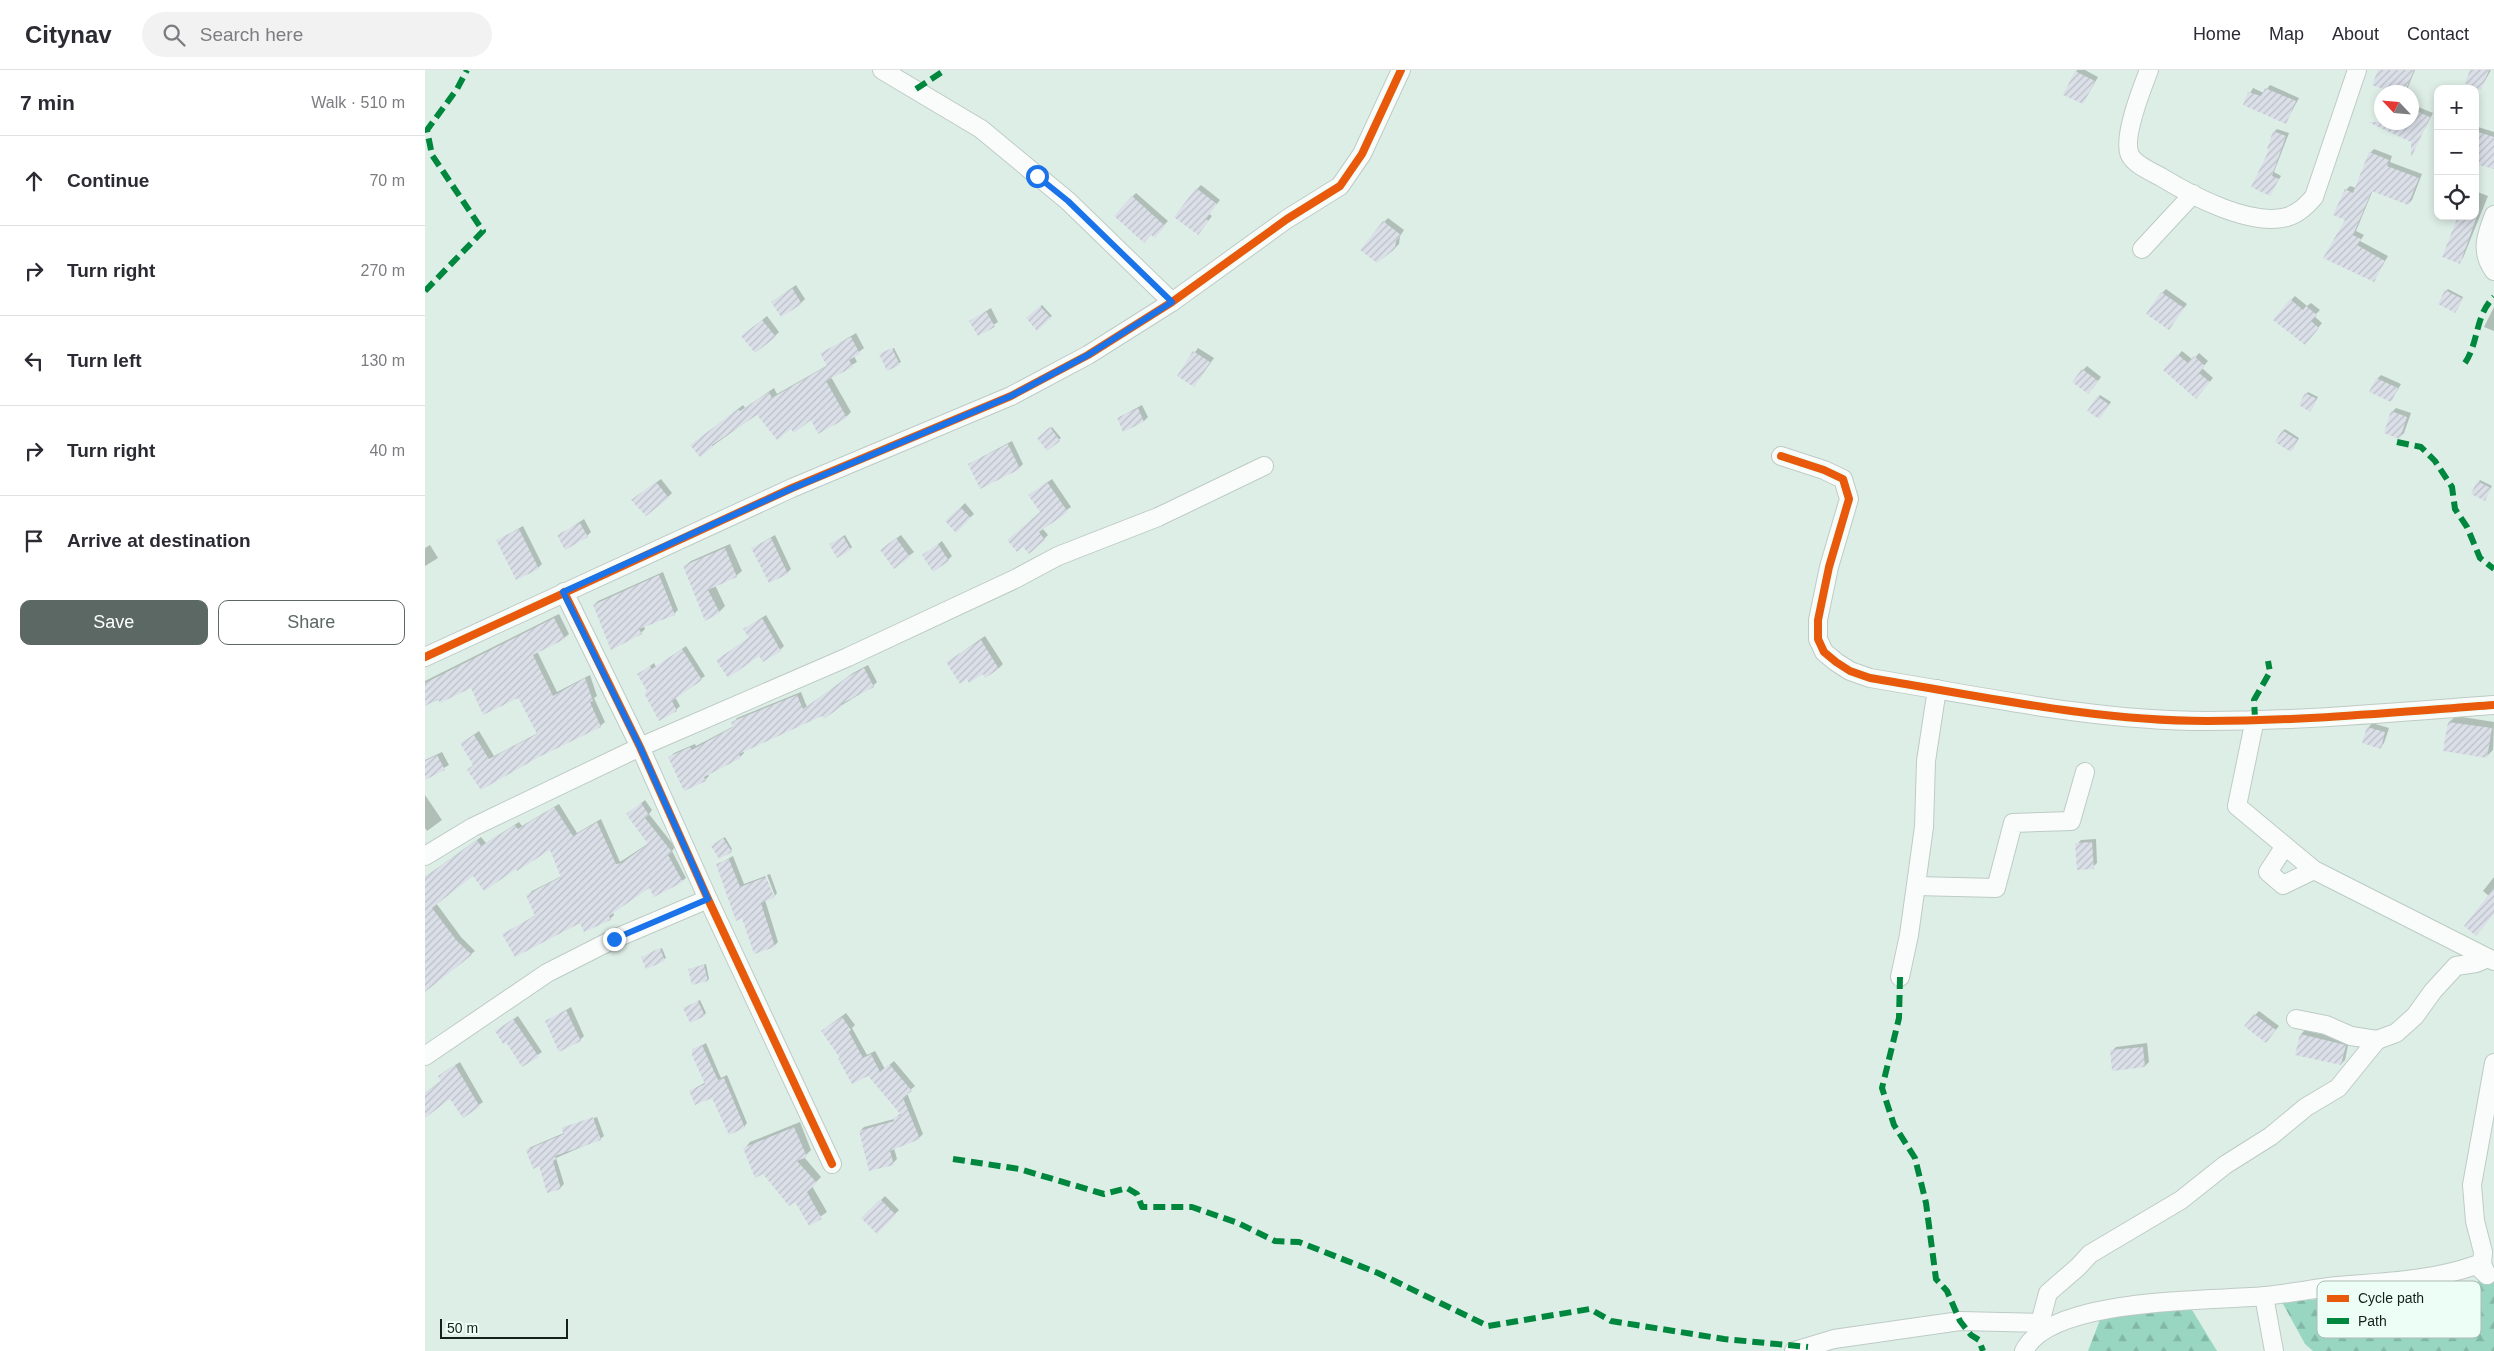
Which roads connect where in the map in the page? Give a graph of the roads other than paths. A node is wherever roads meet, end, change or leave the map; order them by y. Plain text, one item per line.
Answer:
1 (882, 70) edge
2 (1401, 70) edge
3 (2149, 70) edge
4 (2357, 70) edge
5 (2193, 194) junction
6 (2494, 215) edge
7 (2142, 249) dead end
8 (2494, 270) edge
9 (1172, 302) junction
10 (1781, 456) dead end
11 (1264, 466) dead end
12 (563, 592) junction
13 (425, 657) edge
14 (1937, 689) junction
15 (2494, 705) edge
16 (2255, 719) junction
17 (640, 747) junction
18 (2085, 772) dead end
19 (2285, 846) junction
20 (425, 856) edge
21 (2314, 870) junction
22 (1916, 886) junction
23 (708, 899) junction
24 (2491, 959) edge
25 (1900, 978) dead end
26 (2296, 1019) dead end
27 (2377, 1040) junction
28 (425, 1056) edge
29 (2494, 1063) edge
30 (832, 1164) dead end
31 (2395, 1281) edge
32 (2317, 1290) edge
33 (2264, 1296) junction
34 (2046, 1325) junction
35 (1794, 1351) edge
36 (2024, 1351) edge
37 (2275, 1351) edge

1 - 9 street
2 - 9 street
3 - 5 street
4 - 5 street
5 - 7 street
6 - 8 street
9 - 12 street
10 - 14 street
11 - 17 street
12 - 13 street
12 - 17 street
14 - 16 street
14 - 22 street
15 - 16 street
16 - 19 street
17 - 20 street
17 - 23 street
18 - 22 street
19 - 21 street
19 - 21 street
21 - 24 street
22 - 25 street
23 - 28 street
23 - 30 street
24 - 27 street
26 - 27 street
27 - 34 street
29 - 31 street
32 - 33 street
33 - 34 street
33 - 37 street
34 - 35 street
34 - 36 street

